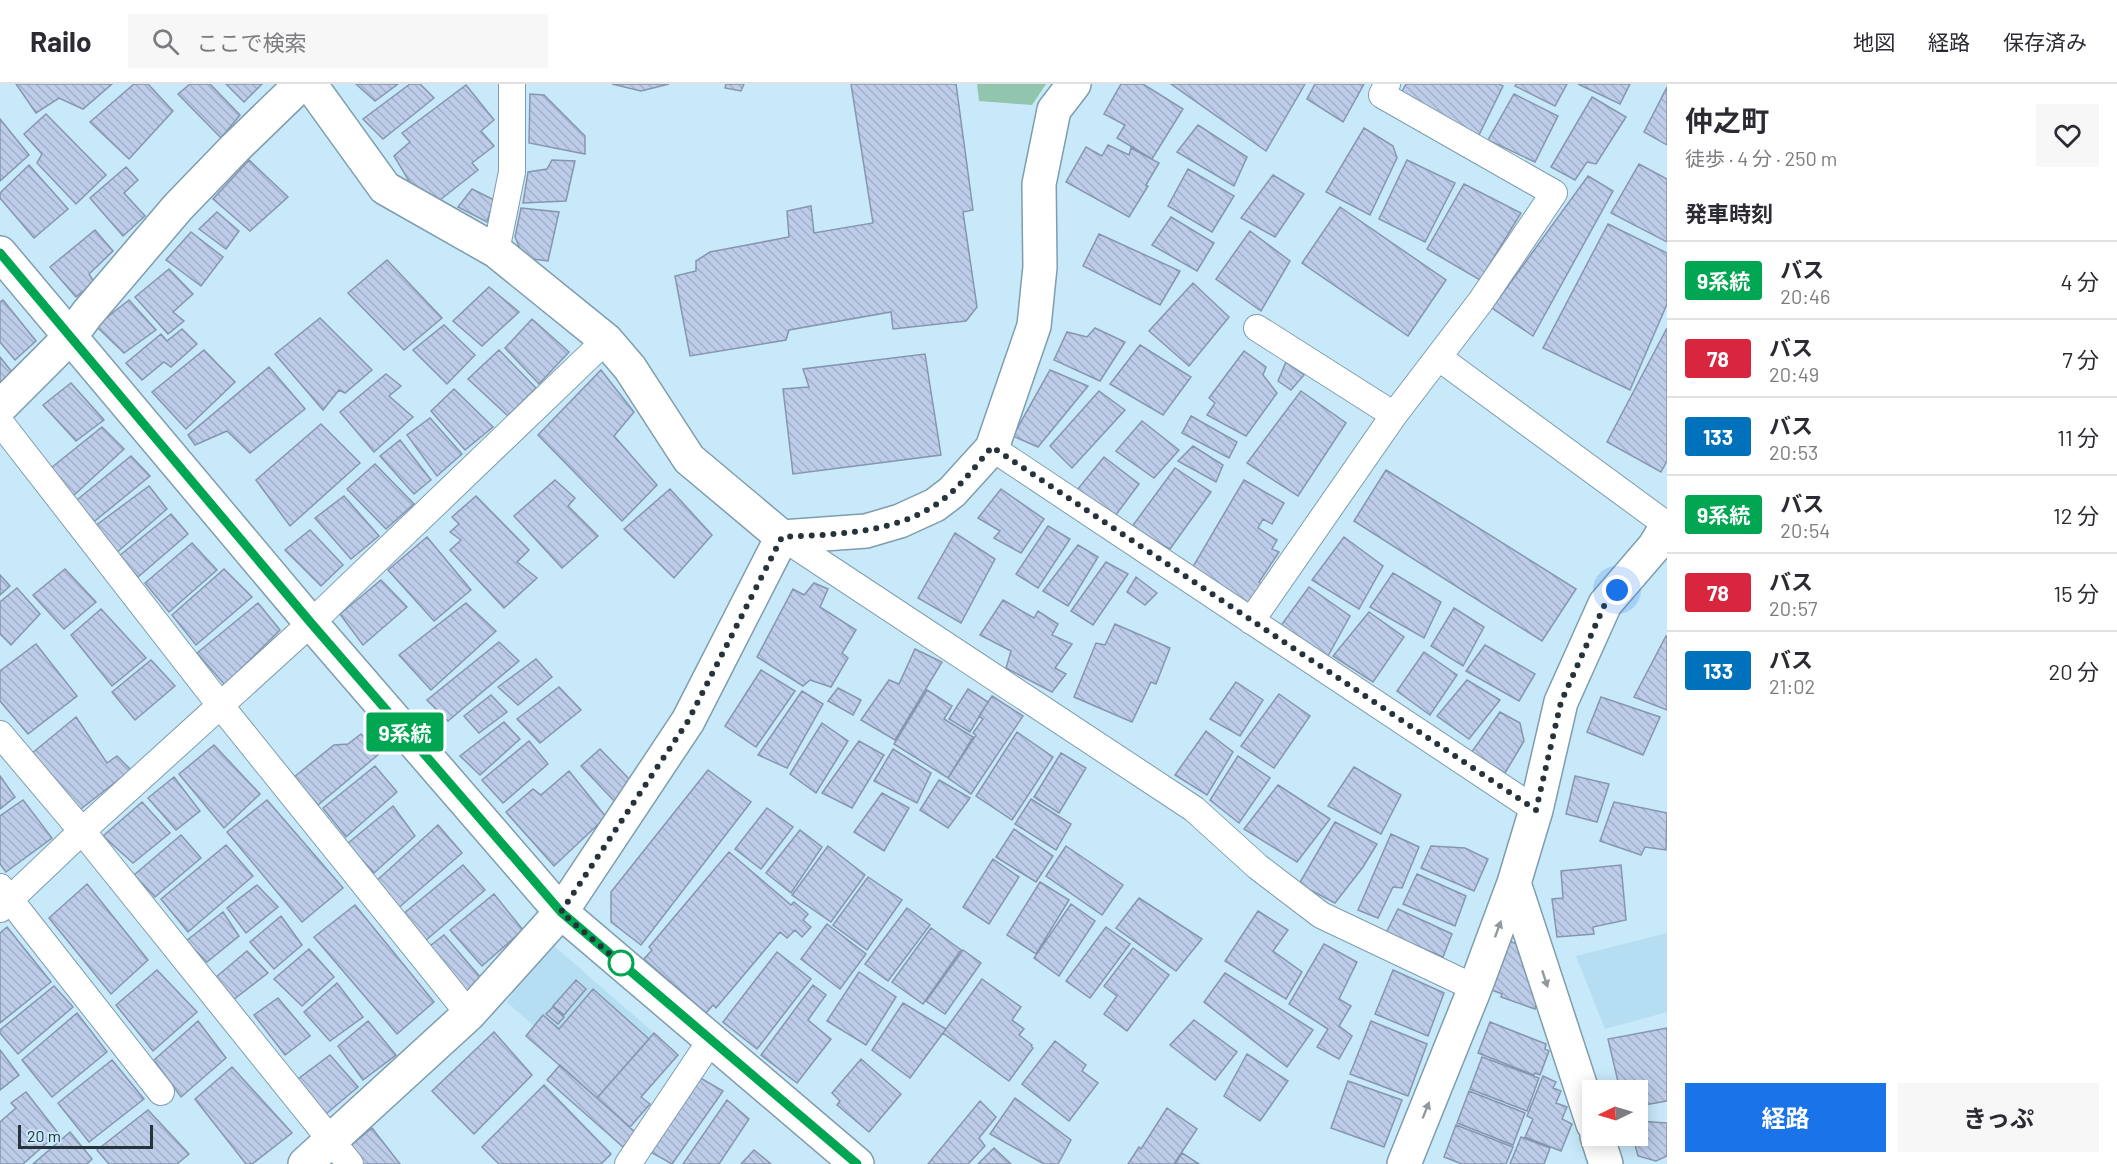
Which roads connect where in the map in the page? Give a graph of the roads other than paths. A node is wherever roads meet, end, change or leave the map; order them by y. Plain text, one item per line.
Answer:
1 (301, 84) edge
2 (310, 84) edge
3 (512, 84) edge
4 (1074, 84) edge
5 (1387, 84) edge
6 (496, 251) junction
7 (0, 253) edge
8 (1257, 328) dead end
9 (70, 337) junction
10 (606, 340) junction
11 (1437, 357) junction
12 (0, 407) edge
13 (1394, 415) junction
14 (0, 422) edge
15 (992, 447) junction
16 (1667, 526) edge
17 (782, 537) junction
18 (1251, 621) junction
19 (311, 623) junction
20 (220, 705) junction
21 (0, 734) edge
22 (1536, 810) junction
23 (82, 831) junction
24 (1514, 884) junction
25 (3, 898) edge
26 (561, 912) junction
27 (1475, 988) junction
28 (469, 1014) junction
29 (711, 1040) junction
30 (1582, 1091) edge
31 (161, 1092) dead end
32 (1600, 1146) edge
33 (340, 1152) edge
34 (305, 1164) edge
35 (628, 1164) edge
36 (857, 1164) edge
37 (1404, 1164) edge
38 (1606, 1164) edge

1 - 9 street
2 - 6 street
3 - 6 lane
4 - 15 street
5 - 11 lane
6 - 10 street
7 - 9 street
8 - 13 lane
9 - 12 street
9 - 19 street
10 - 17 street
10 - 19 lane
11 - 13 lane
11 - 16 lane
13 - 18 lane
14 - 20 lane
15 - 17 street
15 - 18 lane
16 - 22 street
17 - 26 street
17 - 27 lane
18 - 22 lane
19 - 20 lane
19 - 26 street
20 - 23 lane
20 - 28 lane
21 - 23 lane
22 - 24 street
23 - 25 lane
23 - 33 lane
27 -> 24 street
24 -> 30 street
25 - 31 lane
26 - 28 street
26 - 29 street
37 -> 27 street
28 - 33 street
29 - 35 lane
29 - 36 street
32 - 38 street
33 - 34 street

